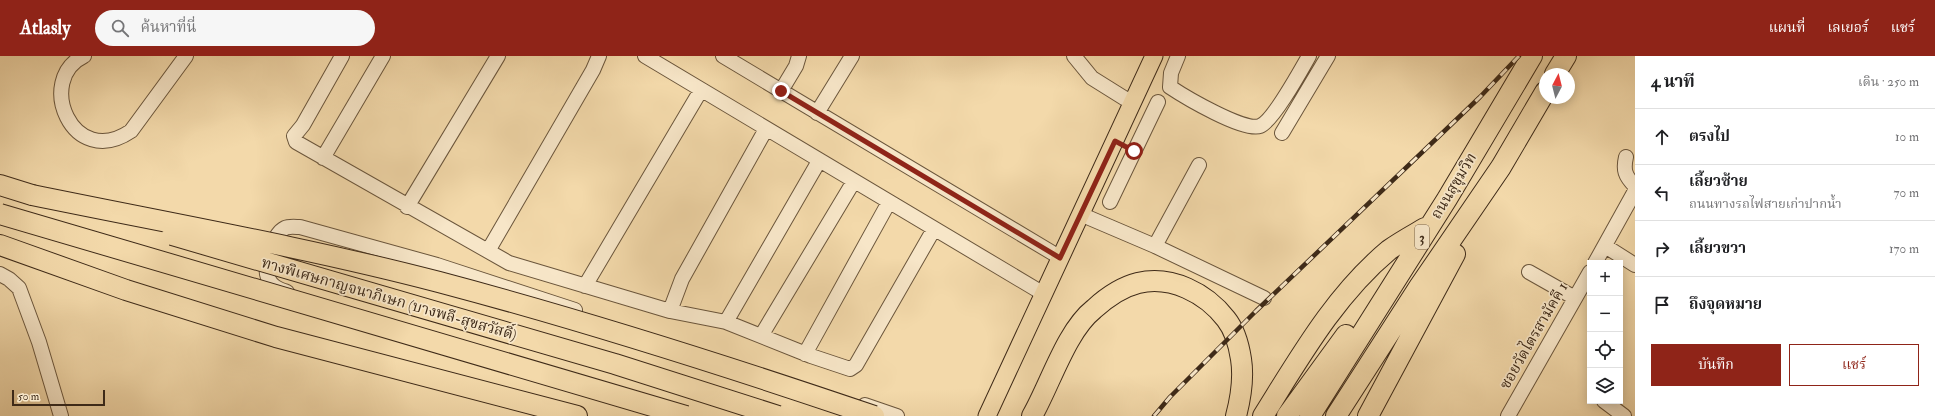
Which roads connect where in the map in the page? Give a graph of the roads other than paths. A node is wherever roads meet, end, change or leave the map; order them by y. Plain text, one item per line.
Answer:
1 (84, 56) edge
2 (186, 56) edge
3 (342, 56) edge
4 (383, 56) edge
5 (498, 56) edge
6 (599, 56) edge
7 (645, 56) edge
8 (799, 56) edge
9 (852, 56) edge
10 (1074, 56) edge
11 (1154, 56) edge
12 (1178, 56) edge
13 (1309, 56) edge
14 (1328, 56) edge
15 (1532, 56) edge
16 (1566, 56) edge
17 (729, 57) edge
18 (1559, 68) edge
19 (700, 90) junction
20 (781, 91) junction
21 (1133, 101) junction
22 (1158, 102) dead end
23 (1539, 102) edge
24 (817, 113) junction
25 (766, 129) junction
26 (1282, 133) dead end
27 (1115, 141) junction
28 (1134, 151) junction
29 (1626, 157) dead end
30 (323, 158) junction
31 (819, 161) junction
32 (1199, 165) dead end
33 (1501, 167) junction
34 (854, 181) junction
35 (0, 185) edge
36 (1635, 186) edge
37 (1635, 191) edge
38 (32, 195) junction
39 (889, 202) junction
40 (1110, 202) dead end
41 (408, 207) junction
42 (0, 214) edge
43 (1080, 214) junction
44 (1431, 224) junction
45 (934, 229) junction
46 (0, 245) edge
47 (1155, 246) junction
48 (1605, 246) junction
49 (488, 251) junction
50 (1413, 252) junction
51 (1060, 258) junction
52 (1597, 260) edge
53 (1635, 265) edge
54 (1529, 272) dead end
55 (0, 274) edge
56 (1587, 277) edge
57 (586, 286) junction
58 (1044, 294) junction
59 (1264, 298) dead end
60 (1575, 298) junction
61 (670, 311) junction
62 (726, 322) junction
63 (1416, 324) junction
64 (761, 336) junction
65 (805, 354) junction
66 (1608, 404) edge
67 (61, 416) edge
68 (577, 416) edge
69 (651, 416) edge
70 (686, 416) edge
71 (778, 416) edge
72 (874, 416) edge
73 (897, 416) edge
74 (987, 416) edge
75 (1032, 416) edge
76 (1236, 416) edge
77 (1263, 416) edge
78 (1287, 416) edge
79 (1310, 416) edge
80 (1336, 416) edge
81 (1354, 416) edge
82 (1368, 416) edge
83 (1508, 416) edge
84 (1624, 416) edge

1 - 2 street
3 - 30 street
4 - 30 street
5 - 41 street
6 - 49 street
7 - 19 street
8 - 20 street
9 - 24 street
10 - 21 street
11 - 21 main road
12 - 13 street
14 - 26 street
15 - 44 highway, ถนนสุขุมวิท / 3
16 - 18 highway
17 - 20 street
19 - 25 street
19 - 57 street
20 - 24 street
21 - 27 main road
22 - 28 street
23 - 33 highway, ถนนสุขุมวิท / 3
24 - 51 street
25 - 31 street
25 - 61 street
27 - 28 street
27 - 43 main road
28 - 40 street
29 - 36 street
30 - 41 street
31 - 34 street
31 - 62 street
32 - 47 street
33 - 63 highway
33 - 80 highway, ถนนสุขุมวิท / 3
34 - 39 street
34 - 64 street
35 - 38 highway, ทางพิเศษกาญจนาภิเษก (บางพลี-สุขสวัสดิ์)
37 - 48 street
38 - 71 highway, ทางพิเศษกาญจนาภิเษก (บางพลี-สุขสวัสดิ์), bridge
38 - 72 highway, bridge
39 - 45 street
39 - 65 street
41 - 49 street
42 - 70 highway, ทางพิเศษกาญจนาภิเษก (บางพลี-สุขสวัสดิ์), bridge
43 - 47 street
43 - 51 main road
44 - 50 highway, ถนนสุขุมวิท / 3
44 - 77 highway
45 - 58 street
45 - 65 street
46 - 68 highway
47 - 59 street
48 - 52 street
48 - 53 street
49 - 57 street
50 - 78 highway
50 - 79 highway, ถนนสุขุมวิท / 3
51 - 58 main road
54 - 60 street
55 - 67 street
56 - 60 street, ซอยวัดไตรสามัคคี 1
57 - 61 street
58 - 74 main road
60 - 83 street, ซอยวัดไตรสามัคคี 1
61 - 62 street
62 - 64 street
63 - 81 highway
63 - 82 highway
64 - 65 street
66 - 84 street
69 - 73 street
75 - 76 highway

